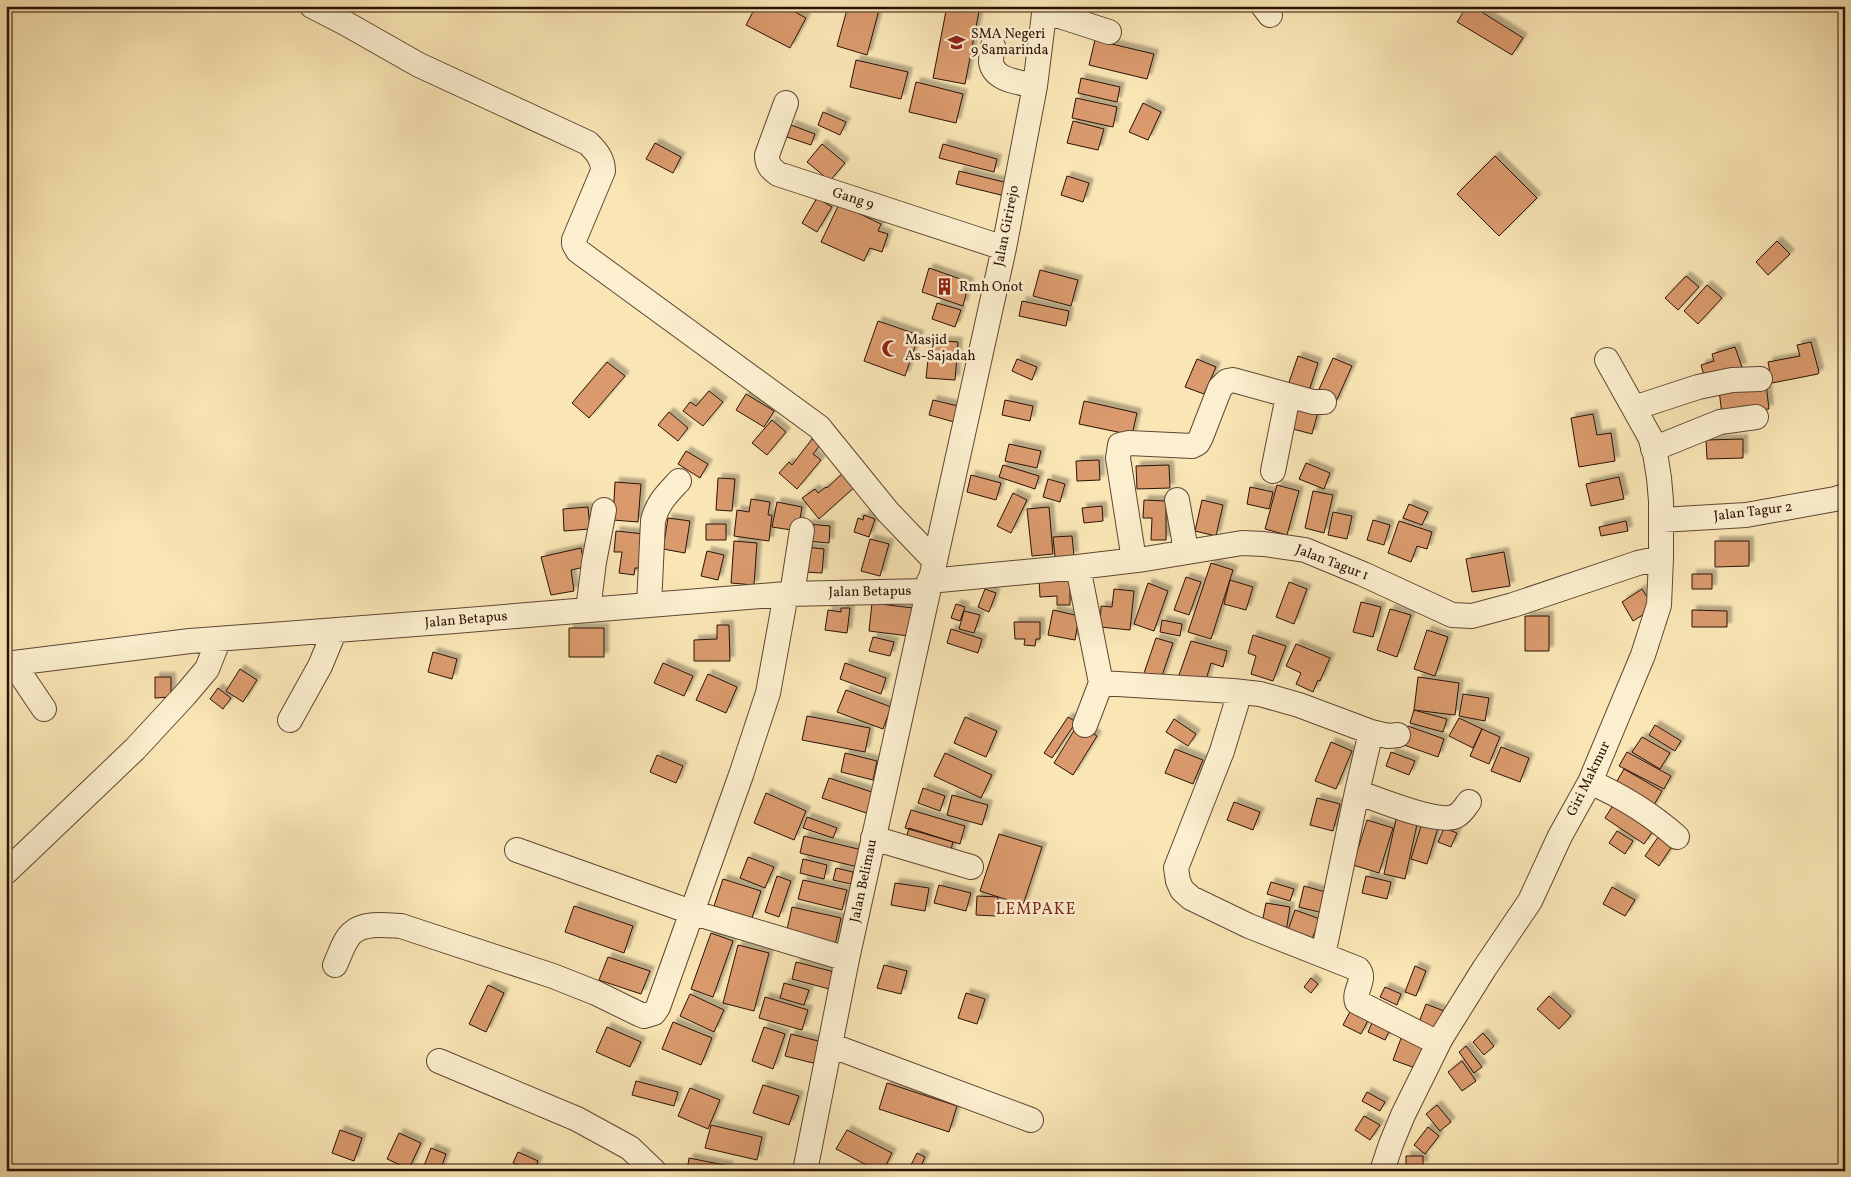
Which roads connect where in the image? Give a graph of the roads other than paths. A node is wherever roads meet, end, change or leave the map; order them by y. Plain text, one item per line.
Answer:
1 (312, 6) edge
2 (1045, 9) edge
3 (1109, 32) dead end
4 (993, 46) dead end
5 (1035, 86) junction
6 (786, 103) dead end
7 (1004, 248) junction
8 (1607, 360) dead end
9 (1760, 379) dead end
10 (1288, 396) junction
11 (1324, 402) dead end
12 (1634, 408) junction
13 (1756, 417) dead end
14 (1654, 448) junction
15 (1273, 471) dead end
16 (679, 481) dead end
17 (1845, 496) edge
18 (1177, 500) dead end
19 (604, 510) dead end
20 (1661, 520) junction
21 (802, 530) dead end
22 (1184, 552) junction
23 (1662, 558) junction
24 (1134, 560) junction
25 (1078, 567) junction
26 (930, 578) junction
27 (789, 594) junction
28 (649, 605) junction
29 (588, 610) junction
30 (335, 630) junction
31 (219, 639) junction
32 (10, 663) edge
33 (1101, 683) junction
34 (1240, 692) junction
35 (44, 709) dead end
36 (290, 720) dead end
37 (1085, 725) dead end
38 (1372, 732) junction
39 (1398, 735) dead end
40 (1590, 782) junction
41 (1357, 792) junction
42 (1469, 802) dead end
43 (1677, 837) dead end
44 (873, 838) junction
45 (518, 850) dead end
46 (971, 867) dead end
47 (6, 872) edge
48 (691, 912) junction
49 (1323, 955) junction
50 (848, 959) junction
51 (335, 965) dead end
52 (1438, 1043) junction
53 (830, 1045) junction
54 (439, 1061) dead end
55 (1031, 1120) dead end
56 (654, 1171) edge
57 (805, 1171) edge
58 (1382, 1171) edge

1 - 26 street
2 - 3 street
2 - 5 street, Jalan Girirejo
4 - 5 street
5 - 7 street, Jalan Girirejo
6 - 7 street, Gang 9
7 - 26 street, Jalan Girirejo
8 - 12 street, Giri Makmur
9 - 12 street
10 - 11 street
10 - 15 street
10 - 24 street
12 - 14 street, Giri Makmur
13 - 14 street
14 - 20 street, Giri Makmur
16 - 28 street
17 - 20 street, Jalan Tagur 2
18 - 22 street
19 - 29 street
20 - 23 street, Giri Makmur
21 - 27 street
22 - 23 street, Jalan Tagur 1
22 - 24 street, Jalan Tagur 1
23 - 40 street, Giri Makmur
24 - 25 street, Jalan Tagur 1
25 - 26 street, Jalan Tagur 1
25 - 33 street
26 - 27 street, Jalan Betapus
26 - 44 street, Jalan Belimau
27 - 28 street, Jalan Betapus
27 - 48 street
28 - 29 street, Jalan Betapus
29 - 30 street, Jalan Betapus
30 - 31 street, Jalan Betapus
30 - 36 street
31 - 32 street, Jalan Betapus
31 - 47 street
32 - 35 street
33 - 34 street
33 - 37 street
34 - 38 street
34 - 49 street
38 - 39 street
38 - 41 street
40 - 43 street
40 - 52 street, Giri Makmur
41 - 42 street
41 - 49 street
44 - 46 street
44 - 50 street, Jalan Belimau
45 - 48 street
48 - 50 street
48 - 51 street
49 - 52 street
50 - 53 street, Jalan Belimau
52 - 58 street, Giri Makmur
53 - 55 street
53 - 57 street, Jalan Belimau
54 - 56 street

